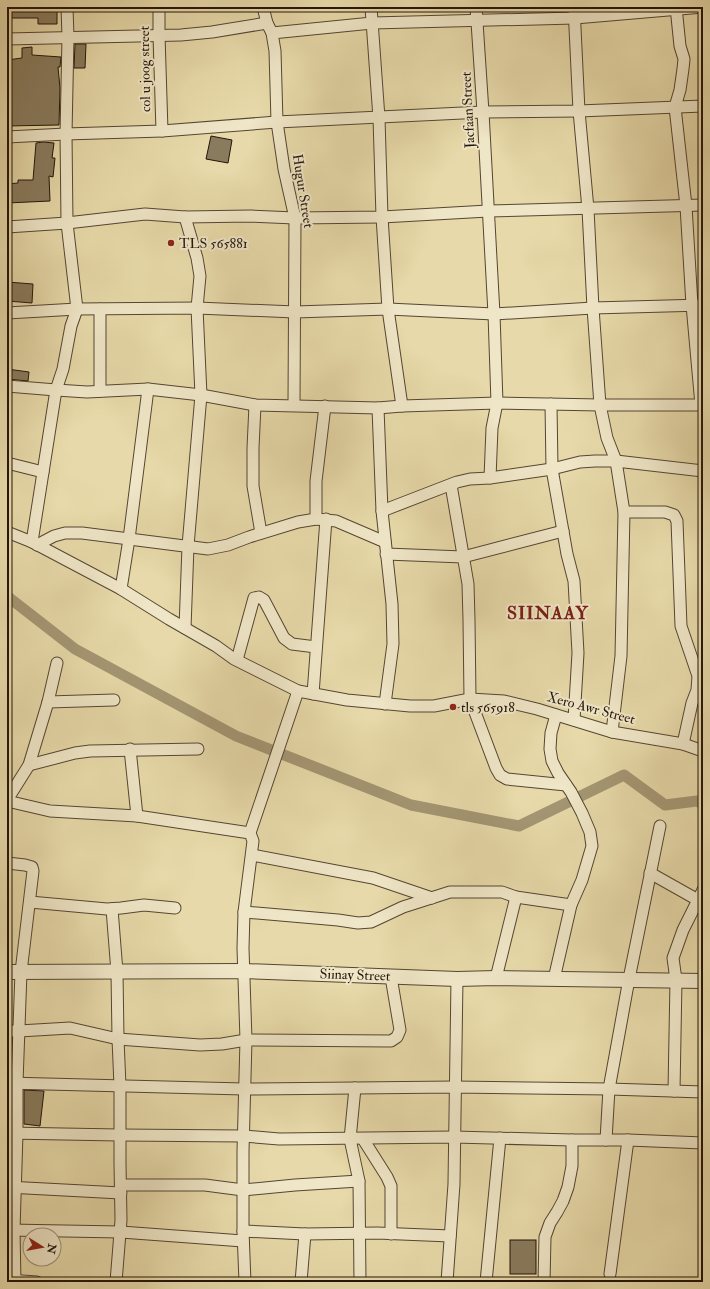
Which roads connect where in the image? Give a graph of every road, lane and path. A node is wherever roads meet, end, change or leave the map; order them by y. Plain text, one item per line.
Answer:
1 (67, 7) edge
2 (159, 7) edge
3 (263, 7) edge
4 (371, 7) edge
5 (476, 7) edge
6 (703, 7) edge
7 (676, 8) edge
8 (574, 12) edge
9 (477, 20) junction
10 (372, 23) junction
11 (270, 28) junction
12 (159, 35) junction
13 (68, 38) junction
14 (7, 39) edge
15 (675, 106) junction
16 (703, 106) edge
17 (483, 112) junction
18 (579, 112) junction
19 (379, 118) junction
20 (277, 122) junction
21 (162, 131) junction
22 (66, 134) junction
23 (7, 137) edge
24 (686, 206) junction
25 (703, 206) edge
26 (588, 209) junction
27 (488, 212) junction
28 (185, 217) junction
29 (382, 217) junction
30 (295, 218) junction
31 (68, 223) junction
32 (7, 227) edge
33 (698, 305) edge
34 (197, 308) junction
35 (593, 308) junction
36 (77, 309) junction
37 (100, 309) junction
38 (388, 309) junction
39 (295, 312) junction
40 (7, 313) edge
41 (494, 314) junction
42 (7, 386) edge
43 (148, 389) junction
44 (56, 390) junction
45 (100, 391) junction
46 (201, 395) junction
47 (497, 403) junction
48 (551, 404) junction
49 (255, 405) junction
50 (294, 405) junction
51 (600, 405) junction
52 (702, 405) edge
53 (325, 406) junction
54 (402, 406) junction
55 (378, 408) junction
56 (616, 461) junction
57 (7, 463) edge
58 (552, 469) junction
59 (703, 471) edge
60 (43, 472) junction
61 (490, 478) junction
62 (451, 485) junction
63 (382, 511) junction
64 (624, 512) junction
65 (321, 519) junction
66 (7, 532) edge
67 (563, 532) junction
68 (261, 533) junction
69 (129, 539) junction
70 (385, 542) junction
71 (35, 543) junction
72 (188, 546) junction
73 (386, 554) junction
74 (463, 557) junction
75 (121, 589) junction
76 (185, 628) junction
77 (316, 647) junction
78 (237, 660) junction
79 (58, 663) dead end
80 (298, 691) junction
81 (313, 694) junction
82 (470, 699) junction
83 (114, 700) dead end
84 (48, 702) junction
85 (385, 704) junction
86 (556, 715) junction
87 (574, 720) junction
88 (612, 732) junction
89 (682, 744) junction
90 (130, 749) junction
91 (198, 749) dead end
92 (703, 751) edge
93 (29, 765) junction
94 (569, 789) junction
95 (7, 800) edge
96 (138, 816) junction
97 (660, 826) dead end
98 (250, 833) junction
99 (252, 855) junction
100 (7, 862) edge
101 (650, 873) junction
102 (516, 897) junction
103 (432, 898) junction
104 (701, 898) edge
105 (30, 902) junction
106 (571, 905) junction
107 (175, 908) dead end
108 (112, 909) junction
109 (244, 912) junction
110 (244, 971) junction
111 (7, 972) edge
112 (21, 972) junction
113 (117, 972) junction
114 (391, 977) junction
115 (496, 978) junction
116 (457, 979) junction
117 (554, 979) junction
118 (629, 979) junction
119 (676, 980) junction
120 (703, 981) edge
121 (7, 1031) edge
122 (19, 1031) junction
123 (118, 1039) junction
124 (246, 1040) junction
125 (12, 1083) edge
126 (120, 1086) junction
127 (455, 1087) junction
128 (355, 1088) junction
129 (244, 1089) junction
130 (609, 1089) junction
131 (674, 1091) junction
132 (703, 1092) edge
133 (12, 1133) edge
134 (120, 1135) junction
135 (244, 1136) junction
136 (454, 1137) junction
137 (500, 1138) junction
138 (350, 1139) junction
139 (363, 1139) junction
140 (572, 1140) junction
141 (606, 1140) junction
142 (628, 1140) junction
143 (703, 1143) edge
144 (359, 1180) junction
145 (11, 1187) edge
146 (121, 1189) junction
147 (243, 1190) junction
148 (11, 1230) edge
149 (121, 1232) junction
150 (305, 1234) junction
151 (360, 1234) junction
152 (391, 1234) junction
153 (243, 1236) junction
154 (450, 1236) junction
155 (610, 1274) dead end
156 (12, 1281) edge
157 (37, 1282) edge
158 (116, 1282) edge
159 (245, 1282) edge
160 (301, 1282) edge
161 (360, 1282) edge
162 (447, 1282) edge
163 (486, 1282) edge
164 (544, 1282) edge

1 - 13 street
2 - 12 street, col u joog street
3 - 11 street, Hugur Street
4 - 10 street
5 - 9 street, Jacfaan Street
6 - 7 street
7 - 8 street
7 - 15 street
8 - 9 street
8 - 18 street
9 - 10 street
9 - 17 street, Jacfaan Street
10 - 11 street
10 - 19 street
11 - 12 street
11 - 20 street, Hugur Street
12 - 13 street
12 - 21 street, col u joog street
13 - 14 street
13 - 22 street
15 - 16 street
15 - 18 street
15 - 24 street
17 - 18 street
17 - 19 street
17 - 27 street, Jacfaan Street
18 - 26 street
19 - 20 street
19 - 29 street
20 - 21 street
20 - 30 street, Hugur Street
21 - 22 street
22 - 23 street
22 - 31 street
24 - 25 street
24 - 26 street
24 - 33 street
26 - 27 street
26 - 35 street
27 - 29 street
27 - 41 street, Jacfaan Street
28 - 30 street
28 - 31 street
28 - 34 street
29 - 30 street
29 - 38 street
30 - 39 street, Hugur Street
31 - 32 street
31 - 36 street
33 - 35 street
33 - 52 street
34 - 37 street
34 - 39 street
34 - 46 street
35 - 41 street
35 - 51 street
36 - 37 street
36 - 40 street
36 - 44 street
37 - 45 street
38 - 39 street
38 - 41 street
38 - 54 street
39 - 50 street, Hugur Street
41 - 47 street, Jacfaan Street
42 - 44 street
43 - 45 street
43 - 46 street
43 - 69 street
44 - 45 street
44 - 60 street
46 - 49 street
46 - 72 street
47 - 48 street
47 - 54 street
47 - 61 street, Jacfaan Street
48 - 51 street
48 - 58 street
49 - 50 street
49 - 68 street
50 - 53 street
51 - 52 street
51 - 56 street
53 - 55 street
53 - 65 street
54 - 55 street
55 - 63 street
56 - 58 street
56 - 59 street
56 - 64 street
57 - 60 street
58 - 61 street
58 - 67 street
60 - 71 street
61 - 62 street
62 - 63 street
62 - 74 street
63 - 70 street
64 - 88 street
64 - 89 street
65 - 68 street
65 - 70 street
65 - 77 street
66 - 71 street, Xero Awr Street
67 - 74 street
67 - 87 street
68 - 72 street
69 - 71 street
69 - 72 street
69 - 75 street
70 - 73 street
71 - 75 street, Xero Awr Street
72 - 76 street
73 - 74 street
73 - 85 street
74 - 82 street
75 - 76 street, Xero Awr Street
76 - 78 street, Xero Awr Street
77 - 78 street
77 - 81 street
78 - 80 street, Xero Awr Street
79 - 84 street
80 - 81 street, Xero Awr Street
80 - 98 street
81 - 85 street, Xero Awr Street
82 - 85 street, Xero Awr Street
82 - 86 street, Xero Awr Street
82 - 94 street
83 - 84 street
84 - 93 street
86 - 87 street, Xero Awr Street
86 - 94 street
87 - 88 street, Xero Awr Street
88 - 89 street, Xero Awr Street
89 - 92 street, Xero Awr Street
90 - 91 street
90 - 93 street
90 - 96 street
93 - 95 street
94 - 106 street
95 - 96 street
96 - 98 street
97 - 101 street
98 - 99 street
99 - 103 street
99 - 109 street
100 - 105 street
101 - 104 street
101 - 118 street
102 - 103 street
102 - 106 street
102 - 115 street
103 - 109 street
104 - 119 street
105 - 108 street
105 - 112 street
106 - 117 street
107 - 108 street
108 - 113 street
109 - 110 street
110 - 113 street, Siinay Street
110 - 114 street, Siinay Street
110 - 124 street
111 - 112 street, Siinay Street
112 - 113 street, Siinay Street
112 - 122 street
113 - 123 street
114 - 116 street, Siinay Street
114 - 124 street
115 - 116 street, Siinay Street
115 - 117 street, Siinay Street
116 - 127 street
117 - 118 street, Siinay Street
118 - 119 street, Siinay Street
118 - 130 street
119 - 120 street, Siinay Street
119 - 131 street
121 - 122 street
122 - 123 street
122 - 125 street
123 - 124 street
123 - 126 street
124 - 129 street
125 - 126 street
125 - 133 street
126 - 129 street
126 - 134 street
127 - 128 street
127 - 130 street
127 - 136 street
128 - 129 street
128 - 138 street
129 - 135 street
130 - 131 street
130 - 141 street
131 - 132 street
133 - 134 street
133 - 145 street
134 - 135 street
134 - 146 street
135 - 138 street
135 - 147 street
136 - 137 street
136 - 139 street
136 - 154 street
137 - 140 street
137 - 163 street
138 - 139 street
138 - 144 street
139 - 152 street
140 - 141 street
140 - 164 street
141 - 142 street
142 - 143 street
142 - 155 street
144 - 147 street
144 - 151 street
145 - 146 street
145 - 148 street
146 - 147 street
146 - 149 street
147 - 153 street
148 - 149 street
148 - 156 street
149 - 153 street
149 - 158 street
150 - 151 street
150 - 153 street
150 - 160 street
151 - 152 street
151 - 161 street
152 - 154 street
153 - 159 street
154 - 162 street
156 - 157 street

